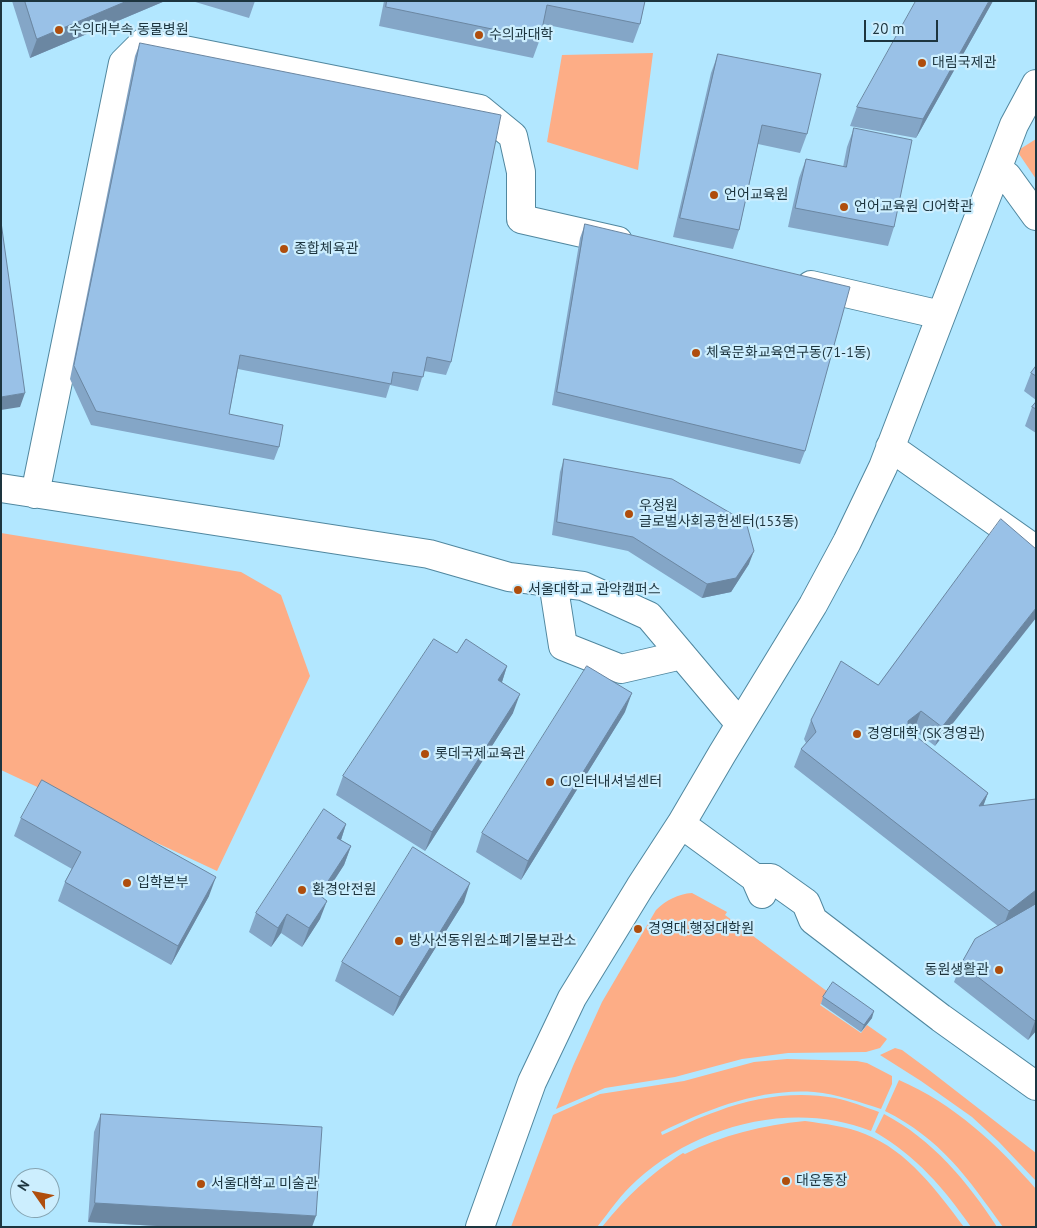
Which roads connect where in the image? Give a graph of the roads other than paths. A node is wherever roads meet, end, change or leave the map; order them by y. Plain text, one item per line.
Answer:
1 (1036, 84) edge
2 (1007, 176) dead end
3 (1036, 216) edge
4 (645, 248) edge
5 (788, 280) edge
6 (941, 315) junction
7 (890, 447) junction
8 (1, 488) edge
9 (35, 494) junction
10 (1036, 550) edge
11 (553, 582) junction
12 (682, 654) junction
13 (740, 724) junction
14 (681, 824) junction
15 (1033, 1079) edge
16 (480, 1227) edge

1 - 6 street
2 - 3 street
4 - 9 street
5 - 6 street
6 - 7 street
7 - 10 street
7 - 13 street
8 - 9 street
9 - 11 street
11 - 12 street
11 - 12 street
12 - 13 street
13 - 14 street
14 - 15 street
14 - 16 street

